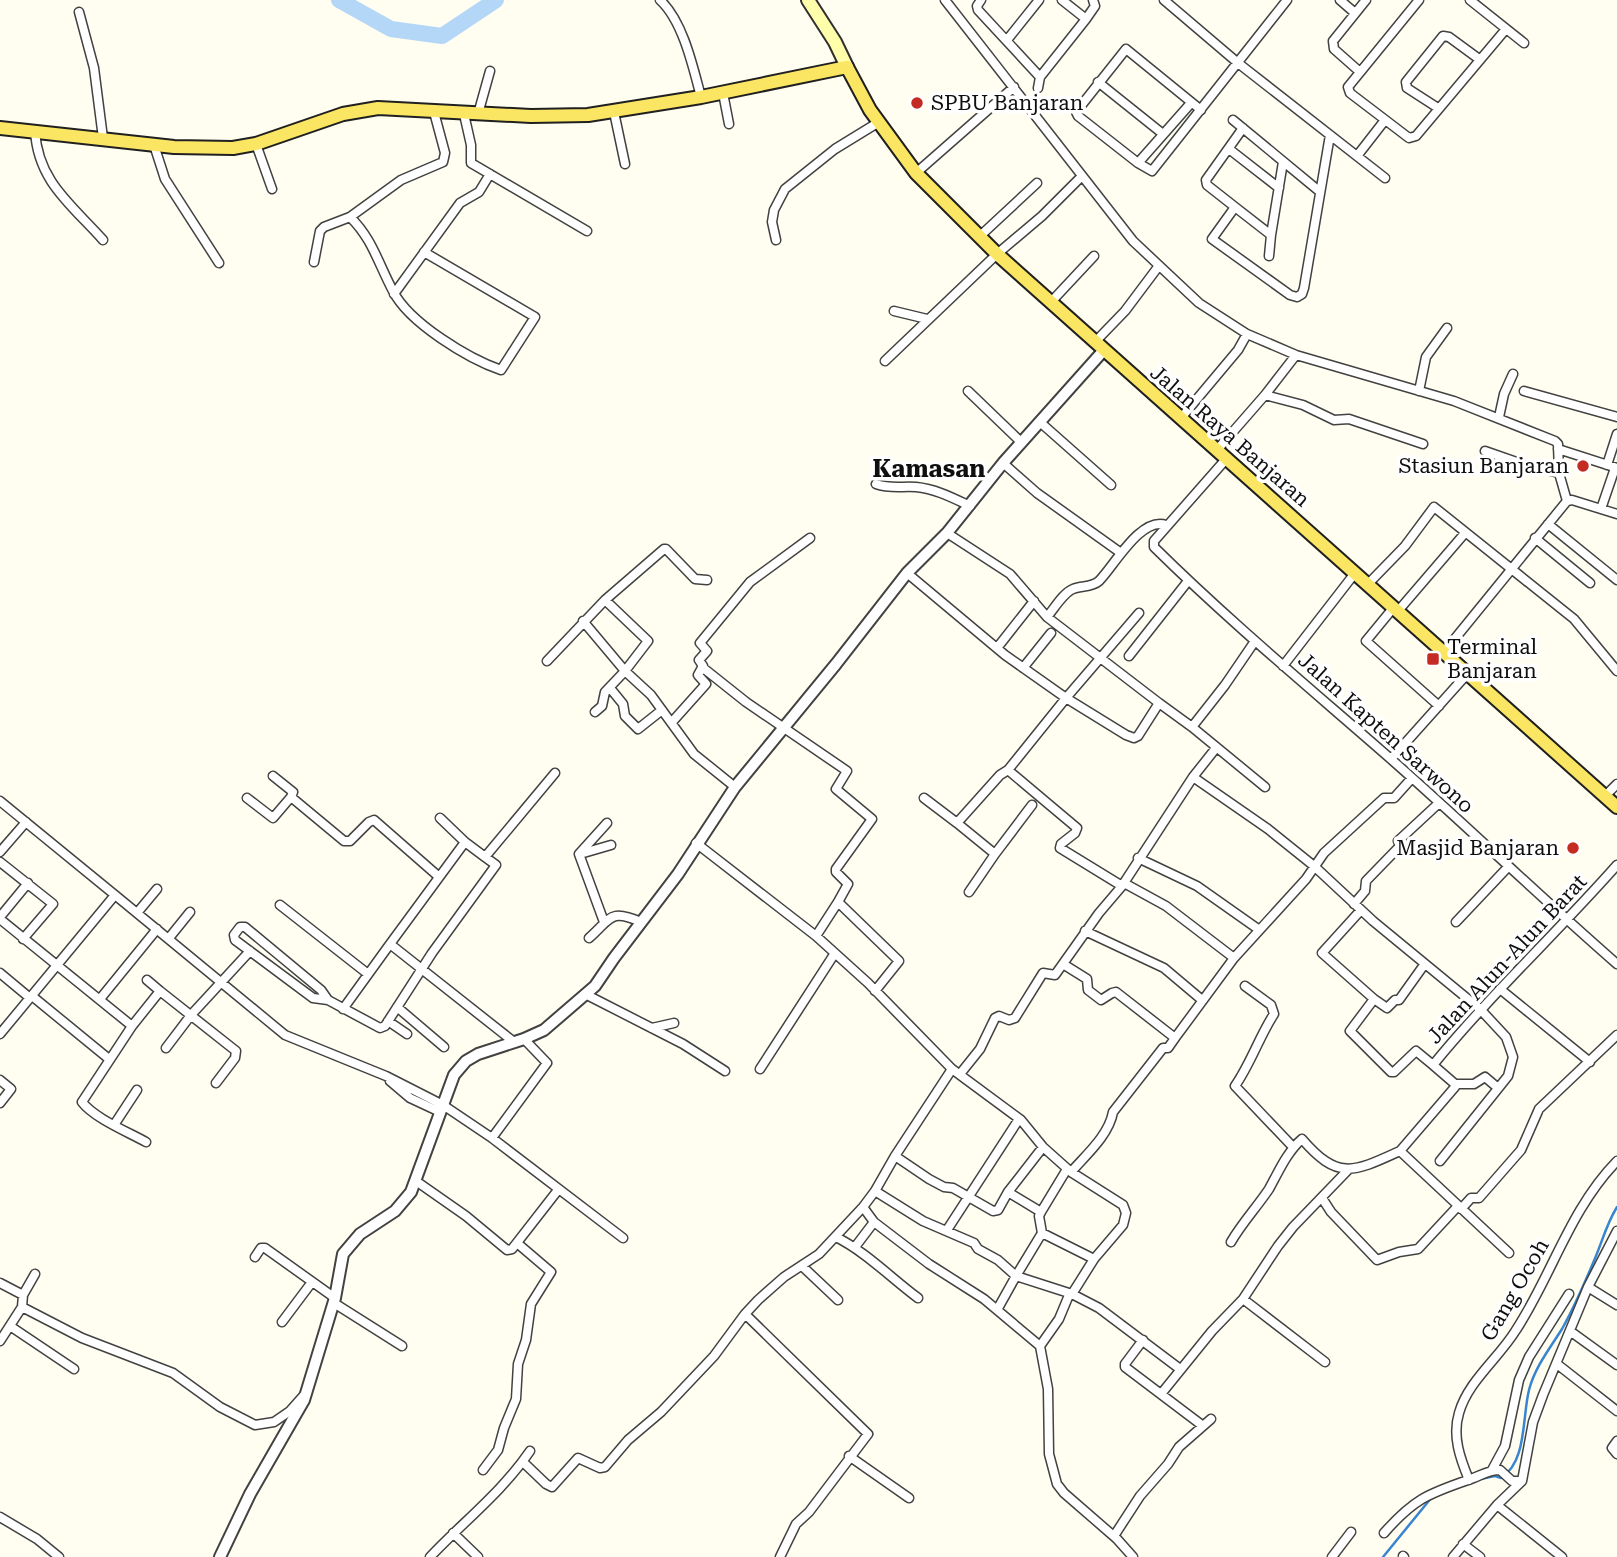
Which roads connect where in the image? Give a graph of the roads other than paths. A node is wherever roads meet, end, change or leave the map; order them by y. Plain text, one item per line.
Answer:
1 (660, 0) edge
2 (808, 0) edge
3 (945, 0) edge
4 (981, 0) edge
5 (1039, 0) edge
6 (1062, 0) edge
7 (1093, 0) edge
8 (1164, 0) edge
9 (1287, 0) edge
10 (1340, 0) edge
11 (1366, 0) edge
12 (1419, 0) edge
13 (1471, 0) edge
14 (79, 12) dead end
15 (1354, 13) junction
16 (1086, 19) junction
17 (1506, 29) junction
18 (1007, 40) junction
19 (1524, 43) dead end
20 (1479, 59) junction
21 (1238, 63) junction
22 (847, 67) junction
23 (490, 71) dead end
24 (1360, 72) junction
25 (1040, 77) junction
26 (1098, 82) junction
27 (1014, 87) junction
28 (1038, 88) dead end
29 (723, 93) junction
30 (701, 97) junction
31 (1191, 103) junction
32 (1438, 108) junction
33 (1201, 110) junction
34 (435, 112) junction
35 (614, 112) junction
36 (471, 114) junction
37 (1233, 120) dead end
38 (1385, 120) junction
39 (878, 122) junction
40 (729, 124) dead end
41 (0, 128) edge
42 (1243, 128) junction
43 (35, 131) junction
44 (1164, 134) junction
45 (103, 138) junction
46 (1336, 139) junction
47 (256, 144) junction
48 (154, 145) junction
49 (1228, 149) junction
50 (1357, 156) junction
51 (1283, 162) junction
52 (1138, 163) junction
53 (625, 164) dead end
54 (916, 173) junction
55 (490, 174) junction
56 (1082, 176) junction
57 (1385, 178) dead end
58 (1037, 183) dead end
59 (1279, 188) junction
60 (272, 189) dead end
61 (1319, 191) junction
62 (1235, 207) junction
63 (352, 219) junction
64 (587, 231) dead end
65 (1271, 235) junction
66 (979, 237) junction
67 (103, 240) dead end
68 (776, 240) dead end
69 (424, 252) junction
70 (997, 254) junction
71 (1094, 256) dead end
72 (1269, 256) dead end
73 (314, 262) dead end
74 (219, 263) dead end
75 (1158, 267) junction
76 (394, 294) junction
77 (1051, 302) junction
78 (894, 311) dead end
79 (927, 319) junction
80 (1447, 328) dead end
81 (1247, 334) junction
82 (1099, 346) junction
83 (1299, 356) junction
84 (885, 360) dead end
85 (1513, 374) dead end
86 (968, 391) dead end
87 (1419, 391) junction
88 (1524, 391) dead end
89 (1269, 396) junction
90 (1499, 417) junction
91 (1617, 417) edge
92 (1181, 418) junction
93 (1041, 422) junction
94 (1617, 434) edge
95 (1022, 443) junction
96 (1423, 444) dead end
97 (1558, 449) junction
98 (1485, 451) dead end
99 (1222, 454) junction
100 (1003, 463) junction
101 (1613, 467) edge
102 (1559, 473) junction
103 (876, 484) dead end
104 (1111, 485) dead end
105 (1567, 501) junction
106 (970, 506) junction
107 (1601, 509) junction
108 (1617, 514) edge
109 (1162, 524) junction
110 (1548, 524) junction
111 (947, 533) junction
112 (1465, 533) junction
113 (810, 538) dead end
114 (1535, 538) junction
115 (1121, 553) junction
116 (1510, 568) junction
117 (907, 573) junction
118 (1355, 573) junction
119 (707, 580) dead end
120 (1617, 580) edge
121 (1191, 583) junction
122 (1590, 583) dead end
123 (1368, 584) junction
124 (605, 600) junction
125 (1034, 601) junction
126 (1396, 609) junction
127 (1139, 613) dead end
128 (1047, 617) junction
129 (583, 621) junction
130 (1051, 632) dead end
131 (1255, 641) junction
132 (997, 648) junction
133 (1444, 652) junction
134 (1129, 656) dead end
135 (1101, 657) junction
136 (547, 661) dead end
137 (1283, 666) junction
138 (702, 667) junction
139 (1023, 668) junction
140 (625, 671) junction
141 (1617, 671) edge
142 (1468, 673) junction
143 (610, 688) junction
144 (1066, 698) junction
145 (1159, 703) junction
146 (1440, 706) junction
147 (662, 710) junction
148 (595, 712) dead end
149 (672, 722) junction
150 (1192, 727) junction
151 (785, 728) junction
152 (1216, 748) junction
153 (1391, 759) junction
154 (1008, 770) junction
155 (555, 773) dead end
156 (273, 776) dead end
157 (1193, 777) junction
158 (1412, 778) junction
159 (1617, 784) edge
160 (735, 787) junction
161 (1265, 787) dead end
162 (1605, 796) junction
163 (291, 797) junction
164 (247, 798) dead end
165 (924, 798) dead end
166 (0, 801) edge
167 (1439, 803) junction
168 (1032, 805) dead end
169 (1617, 807) edge
170 (440, 818) dead end
171 (26, 822) junction
172 (607, 823) dead end
173 (957, 823) junction
174 (465, 842) junction
175 (696, 843) junction
176 (611, 845) dead end
177 (0, 852) edge
178 (579, 854) junction
179 (995, 855) junction
180 (485, 857) junction
181 (1138, 858) junction
182 (0, 862) edge
183 (1617, 865) edge
184 (1314, 866) junction
185 (1508, 867) junction
186 (438, 876) junction
187 (28, 883) junction
188 (1123, 884) junction
189 (158, 889) dead end
190 (969, 892) dead end
191 (115, 895) junction
192 (838, 902) junction
193 (280, 905) dead end
194 (1358, 907) junction
195 (190, 912) dead end
196 (137, 913) junction
197 (0, 918) edge
198 (1567, 920) junction
199 (604, 922) junction
200 (641, 922) junction
201 (1456, 922) dead end
202 (157, 929) junction
203 (1258, 929) junction
204 (1085, 931) junction
205 (816, 936) junction
206 (169, 938) junction
207 (23, 939) junction
208 (589, 939) dead end
209 (390, 944) junction
210 (250, 951) junction
211 (835, 953) junction
212 (1234, 958) junction
213 (1063, 964) junction
214 (1617, 964) edge
215 (1424, 965) junction
216 (57, 967) junction
217 (422, 969) junction
218 (0, 973) edge
219 (368, 974) junction
220 (147, 980) dead end
221 (223, 982) junction
222 (1245, 986) dead end
223 (1500, 989) junction
224 (160, 991) junction
225 (875, 991) junction
226 (587, 995) junction
227 (31, 997) junction
228 (100, 999) junction
229 (1374, 999) junction
230 (328, 1000) junction
231 (1202, 1000) junction
232 (397, 1007) junction
233 (343, 1009) junction
234 (1480, 1009) junction
235 (191, 1015) junction
236 (388, 1021) junction
237 (674, 1023) dead end
238 (132, 1026) junction
239 (652, 1028) junction
240 (1, 1031) edge
241 (407, 1034) dead end
242 (1617, 1035) edge
243 (1175, 1038) junction
244 (519, 1041) junction
245 (444, 1046) dead end
246 (166, 1048) dead end
247 (108, 1059) junction
248 (1590, 1062) junction
249 (1433, 1065) junction
250 (760, 1069) dead end
251 (725, 1071) dead end
252 (956, 1071) junction
253 (0, 1080) edge
254 (216, 1083) dead end
255 (1455, 1084) junction
256 (1498, 1087) junction
257 (137, 1090) dead end
258 (0, 1103) edge
259 (433, 1104) junction
260 (1019, 1119) junction
261 (114, 1125) junction
262 (492, 1138) junction
263 (146, 1142) dead end
264 (1043, 1147) junction
265 (1293, 1147) junction
266 (1400, 1151) junction
267 (895, 1156) junction
268 (1440, 1161) dead end
269 (1617, 1161) edge
270 (1348, 1170) junction
271 (1069, 1171) junction
272 (416, 1181) junction
273 (558, 1190) junction
274 (875, 1191) junction
275 (1008, 1192) junction
276 (968, 1196) junction
277 (1322, 1198) junction
278 (863, 1207) junction
279 (1460, 1207) junction
280 (1041, 1212) junction
281 (874, 1222) junction
282 (947, 1230) junction
283 (1042, 1233) junction
284 (1616, 1234) edge
285 (836, 1237) junction
286 (623, 1238) dead end
287 (1231, 1242) dead end
288 (517, 1243) junction
289 (855, 1247) junction
290 (1509, 1253) dead end
291 (254, 1257) dead end
292 (1094, 1259) junction
293 (802, 1266) junction
294 (35, 1274) dead end
295 (1016, 1276) junction
296 (0, 1283) edge
297 (314, 1283) junction
298 (1588, 1287) junction
299 (1569, 1294) dead end
300 (23, 1295) junction
301 (1071, 1295) junction
302 (918, 1298) dead end
303 (1243, 1299) junction
304 (838, 1300) dead end
305 (335, 1301) junction
306 (1617, 1305) edge
307 (22, 1307) junction
308 (998, 1310) junction
309 (745, 1314) junction
310 (282, 1322) dead end
311 (10, 1326) junction
312 (1570, 1331) junction
313 (0, 1340) edge
314 (1143, 1340) junction
315 (402, 1346) dead end
316 (1040, 1346) junction
317 (1325, 1362) dead end
318 (1557, 1364) junction
319 (1617, 1365) edge
320 (74, 1369) dead end
321 (1180, 1369) junction
322 (306, 1393) junction
323 (1161, 1394) junction
324 (1617, 1411) edge
325 (1211, 1419) dead end
326 (1203, 1426) junction
327 (1617, 1441) edge
328 (530, 1451) dead end
329 (1617, 1454) edge
330 (849, 1457) junction
331 (523, 1462) junction
332 (483, 1470) dead end
333 (1496, 1470) junction
334 (1469, 1480) junction
335 (1522, 1481) junction
336 (909, 1498) dead end
337 (1497, 1505) junction
338 (0, 1517) edge
339 (1351, 1532) dead end
340 (453, 1533) junction
341 (1384, 1533) dead end
342 (1114, 1536) junction
343 (1463, 1544) junction
344 (59, 1557) edge
345 (220, 1557) edge
346 (430, 1557) edge
347 (478, 1557) edge
348 (780, 1557) edge
349 (1133, 1557) edge
350 (1332, 1557) edge
351 (1453, 1557) edge
352 (1480, 1557) edge
353 (1562, 1557) edge

1 - 30 street
2 - 22 main road
3 - 27 street
4 - 18 street
5 - 18 street
6 - 16 street
7 - 16 street
8 - 21 street
9 - 21 street
10 - 15 street
11 - 15 street
12 - 24 street
13 - 17 street
14 - 45 street
15 - 24 street
16 - 25 street
17 - 19 street
17 - 20 street
18 - 25 street
20 - 32 street
20 - 32 street
21 - 33 street
21 - 46 street
22 - 29 main road
22 - 39 main road, Jalan Raya Banjaran
23 - 36 street
24 - 38 street
25 - 28 street
26 - 31 street
26 - 44 street
26 - 52 street
27 - 54 street
27 - 56 street
29 - 30 main road
29 - 40 street
30 - 35 main road
31 - 33 street
31 - 44 street
32 - 38 street
33 - 52 street
34 - 36 main road
34 - 47 main road
34 - 63 street
35 - 36 main road
35 - 53 street
36 - 55 street
37 - 42 street
38 - 50 street
39 - 54 main road, Jalan Raya Banjaran
39 - 68 street
41 - 43 main road
42 - 49 street
42 - 51 street
43 - 45 main road
43 - 67 street
44 - 52 street
45 - 48 main road
46 - 50 street
46 - 61 street
47 - 48 main road
47 - 60 street
48 - 74 street
49 - 59 street
49 - 62 street
50 - 57 street
51 - 59 street
51 - 61 street
54 - 66 main road, Jalan Raya Banjaran
55 - 64 street
55 - 69 street
56 - 70 street
56 - 75 street
58 - 66 street
59 - 65 street
61 - 62 street
62 - 65 street
63 - 73 street
63 - 76 street
65 - 72 street
66 - 70 main road, Jalan Raya Banjaran
69 - 76 street
69 - 76 street
70 - 77 main road, Jalan Raya Banjaran
70 - 79 street
71 - 77 street
75 - 81 street
75 - 82 street
77 - 82 main road, Jalan Raya Banjaran
78 - 79 street
79 - 84 street
80 - 87 street
81 - 83 street
81 - 92 street
82 - 92 main road, Jalan Raya Banjaran
82 - 93 street
83 - 87 street
83 - 89 street
85 - 90 street
86 - 95 street
87 - 90 street
88 - 91 street
89 - 96 street
89 - 99 street
90 - 97 street
92 - 99 main road, Jalan Raya Banjaran
93 - 95 street
93 - 104 street
94 - 101 street
95 - 100 street
97 - 101 street
97 - 102 street
98 - 102 street
99 - 109 street
99 - 118 main road, Jalan Raya Banjaran
100 - 106 street
100 - 115 street
101 - 107 street
102 - 105 street
103 - 106 street
105 - 107 street
105 - 110 street
106 - 111 street
107 - 108 street
109 - 115 street
109 - 121 street, Jalan Kapten Sarwono
110 - 114 street
110 - 120 street
111 - 117 street
111 - 125 street
112 - 116 street
112 - 123 street
112 - 126 street
113 - 138 street
114 - 116 street
114 - 122 street
115 - 128 street
116 - 133 street
116 - 141 street
117 - 132 street
117 - 151 street
118 - 123 main road, Jalan Raya Banjaran
118 - 137 street
119 - 124 street
121 - 131 street, Jalan Kapten Sarwono
121 - 134 street
123 - 126 main road, Jalan Raya Banjaran
124 - 129 street
124 - 140 street
125 - 128 street
125 - 132 street
126 - 133 main road, Jalan Raya Banjaran
126 - 146 street
127 - 135 street
128 - 135 street
129 - 136 street
129 - 140 street
130 - 139 street
131 - 137 street, Jalan Kapten Sarwono
131 - 150 street
132 - 139 street
133 - 142 main road, Jalan Raya Banjaran
135 - 144 street
135 - 145 street
137 - 153 street, Jalan Kapten Sarwono
138 - 149 street
138 - 151 street
139 - 144 street
140 - 143 street
140 - 147 street
142 - 146 street
142 - 162 main road, Jalan Raya Banjaran
143 - 147 street
143 - 148 street
144 - 145 street
144 - 154 street
145 - 150 street
146 - 153 street
147 - 149 street
149 - 160 street
150 - 152 street
151 - 160 street
151 - 192 street
152 - 157 street
152 - 161 street
153 - 158 street, Jalan Kapten Sarwono
154 - 173 street
154 - 188 street
155 - 180 street
156 - 163 street
157 - 181 street
157 - 184 street
158 - 167 street, Jalan Kapten Sarwono
158 - 184 street
159 - 162 street
160 - 175 street
162 - 169 main road, Jalan Raya Banjaran
163 - 164 street
163 - 186 street
165 - 173 street
166 - 171 street
167 - 185 street, Jalan Kapten Sarwono
167 - 194 street
168 - 179 street
170 - 174 street
171 - 177 street
171 - 191 street
172 - 178 street
173 - 179 street
174 - 180 street
174 - 186 street
175 - 200 street
175 - 205 street
176 - 178 street
178 - 199 street
179 - 190 street
180 - 217 street
181 - 188 street
181 - 203 street
182 - 187 street
183 - 198 street, Jalan Alun-Alun Barat
184 - 194 street
184 - 203 street
185 - 198 street, Jalan Kapten Sarwono
185 - 201 street
186 - 209 street
187 - 197 street
187 - 207 street
188 - 204 street
188 - 212 street
189 - 196 street
191 - 196 street
191 - 216 street
192 - 205 street
192 - 225 street
193 - 219 street
194 - 215 street
194 - 229 street
195 - 206 street
196 - 202 street
197 - 207 street
198 - 214 street, Jalan Kapten Sarwono
198 - 223 street, Jalan Alun-Alun Barat
199 - 200 street
199 - 208 street
200 - 226 street
202 - 206 street
202 - 228 street
203 - 212 street
204 - 213 street
204 - 231 street
205 - 211 street
206 - 221 street
207 - 216 street
209 - 217 street
209 - 219 street
210 - 221 street
210 - 230 street
210 - 230 street
211 - 225 street
211 - 250 street
212 - 231 street
213 - 243 street
213 - 252 street
215 - 229 street
215 - 234 street
216 - 227 street
216 - 228 street
217 - 232 street
217 - 244 street
218 - 227 street
219 - 233 street
220 - 224 street
221 - 235 street
221 - 259 street
222 - 265 street
223 - 234 street, Jalan Alun-Alun Barat
223 - 248 street
224 - 235 street
224 - 238 street
225 - 252 street
226 - 239 street
226 - 244 street
227 - 240 street
227 - 247 street
228 - 238 street
229 - 249 street
230 - 233 street
231 - 243 street
232 - 236 street
232 - 245 street
233 - 236 street
234 - 249 street, Jalan Alun-Alun Barat
234 - 256 street
235 - 246 street
235 - 254 street
236 - 241 street
237 - 239 street
238 - 247 street
239 - 251 street
242 - 248 street
243 - 271 street
244 - 259 street
244 - 262 street
247 - 261 street
248 - 279 street
249 - 255 street, Jalan Alun-Alun Barat
252 - 260 street
252 - 267 street
253 - 258 street
255 - 256 street
255 - 266 street
256 - 268 street
257 - 261 street
259 - 262 street
259 - 272 street
260 - 264 street
260 - 276 street
261 - 263 street
262 - 273 street
264 - 271 street
264 - 275 street
265 - 270 street
265 - 287 street
266 - 270 street
266 - 279 street
267 - 274 street
267 - 276 street
269 - 334 street, Gang Ocoh
270 - 277 street
271 - 280 street
271 - 292 street
272 - 288 street
272 - 305 street
273 - 286 street
273 - 288 street
274 - 278 street
274 - 282 street
275 - 276 street
275 - 280 street
276 - 282 street
277 - 279 street
277 - 303 street
278 - 281 street
278 - 285 street
279 - 290 street
280 - 283 street
281 - 289 street
281 - 308 street
282 - 295 street
283 - 292 street
283 - 295 street
284 - 298 street
285 - 289 street
285 - 293 street
288 - 332 street
289 - 302 street
291 - 297 street
292 - 301 street
293 - 304 street
293 - 309 street
294 - 300 street
295 - 301 street
295 - 308 street
296 - 300 street
297 - 305 street
297 - 310 street
298 - 306 street
298 - 312 street
299 - 333 street
300 - 307 street
301 - 314 street
301 - 316 street
303 - 317 street
303 - 321 street
305 - 315 street
305 - 322 street
307 - 311 street
307 - 322 street
308 - 316 street
309 - 330 street
309 - 331 street
311 - 313 street
311 - 320 street
312 - 318 street
312 - 319 street
314 - 321 street
314 - 323 street
316 - 342 street
318 - 324 street
318 - 335 street
321 - 323 street
322 - 345 street
323 - 326 street
325 - 326 street
326 - 342 street
327 - 329 street
328 - 331 street
330 - 336 street
330 - 348 street
331 - 340 street
333 - 334 street
333 - 335 street
334 - 341 street
335 - 337 street
337 - 343 street
337 - 353 street
338 - 344 street
339 - 350 street
340 - 346 street
340 - 347 street
342 - 349 street
343 - 351 street
343 - 352 street

